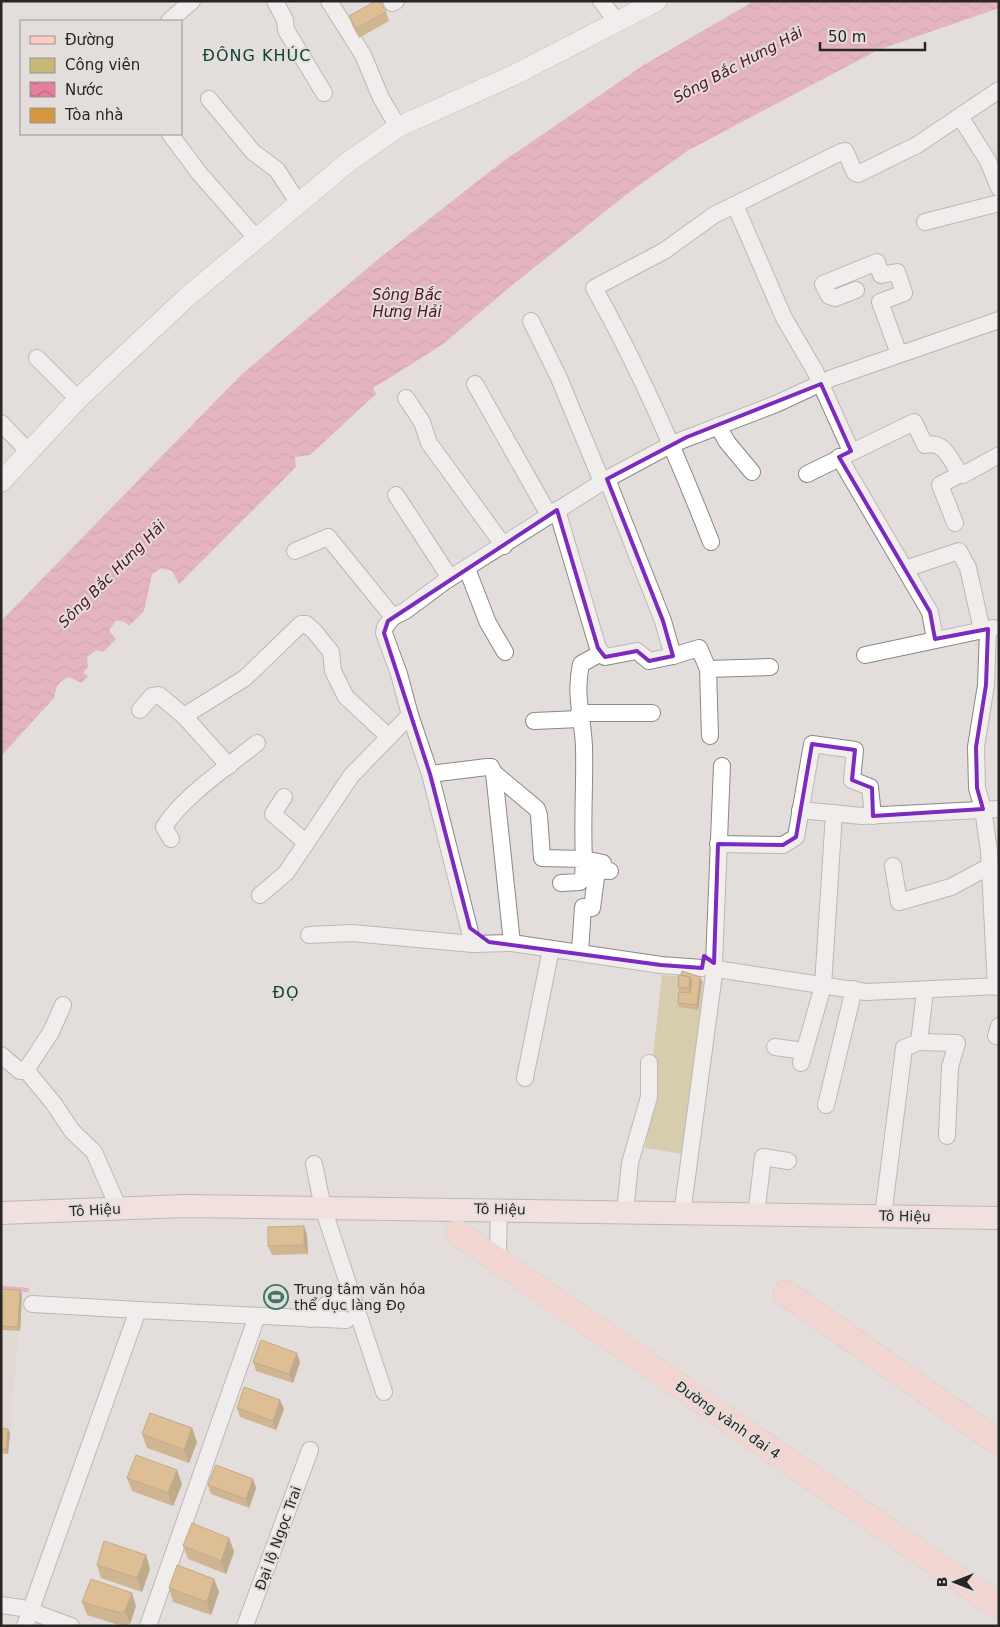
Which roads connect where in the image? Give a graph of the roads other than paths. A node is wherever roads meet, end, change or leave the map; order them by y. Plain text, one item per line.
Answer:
1 (192, 1) edge
2 (275, 1) edge
3 (329, 1) edge
4 (601, 1) edge
5 (657, 1) edge
6 (171, 20) edge
7 (618, 22) junction
8 (999, 90) edge
9 (324, 93) dead end
10 (209, 99) dead end
11 (961, 118) junction
12 (398, 126) junction
13 (171, 135) edge
14 (999, 188) edge
15 (999, 203) edge
16 (299, 204) junction
17 (735, 205) junction
18 (925, 222) dead end
19 (256, 238) junction
20 (856, 290) dead end
21 (999, 320) edge
22 (531, 321) dead end
23 (899, 354) junction
24 (37, 358) dead end
25 (475, 384) dead end
26 (821, 384) junction
27 (406, 398) dead end
28 (78, 399) junction
29 (1, 423) edge
30 (718, 426) junction
31 (672, 444) junction
32 (28, 452) junction
33 (845, 454) junction
34 (999, 455) edge
35 (752, 472) dead end
36 (807, 474) dead end
37 (960, 474) junction
38 (605, 480) junction
39 (1, 482) edge
40 (396, 495) dead end
41 (553, 512) junction
42 (955, 523) dead end
43 (710, 542) dead end
44 (504, 546) junction
45 (295, 551) dead end
46 (467, 569) junction
47 (905, 569) junction
48 (450, 578) junction
49 (393, 617) junction
50 (990, 629) edge
51 (935, 639) junction
52 (505, 652) dead end
53 (601, 652) junction
54 (865, 655) dead end
55 (672, 656) junction
56 (770, 667) dead end
57 (708, 668) junction
58 (140, 710) dead end
59 (652, 713) dead end
60 (410, 715) junction
61 (184, 716) junction
62 (579, 716) junction
63 (534, 721) dead end
64 (710, 736) dead end
65 (390, 737) junction
66 (257, 743) dead end
67 (229, 766) junction
68 (722, 766) dead end
69 (494, 773) junction
70 (430, 774) junction
71 (284, 797) dead end
72 (991, 809) edge
73 (800, 810) junction
74 (834, 813) junction
75 (873, 816) junction
76 (171, 839) dead end
77 (305, 842) junction
78 (718, 844) junction
79 (584, 858) junction
80 (893, 866) dead end
81 (990, 866) junction
82 (561, 883) dead end
83 (260, 895) dead end
84 (309, 935) dead end
85 (477, 938) junction
86 (512, 943) junction
87 (551, 948) junction
88 (580, 952) junction
89 (712, 969) junction
90 (823, 986) junction
91 (997, 987) edge
92 (854, 989) junction
93 (925, 991) junction
94 (64, 1005) dead end
95 (919, 1042) junction
96 (775, 1047) dead end
97 (1, 1055) edge
98 (648, 1063) dead end
99 (26, 1070) junction
100 (525, 1078) dead end
101 (826, 1105) dead end
102 (946, 1136) dead end
103 (788, 1161) dead end
104 (314, 1164) dead end
105 (323, 1208) junction
106 (119, 1209) junction
107 (499, 1209) junction
108 (625, 1212) junction
109 (1, 1213) edge
110 (682, 1214) junction
111 (756, 1215) junction
112 (883, 1216) junction
113 (999, 1218) edge
114 (458, 1233) dead end
115 (500, 1262) junction
116 (350, 1293) junction
117 (786, 1293) dead end
118 (32, 1304) dead end
119 (138, 1310) junction
120 (257, 1316) junction
121 (310, 1319) junction
122 (346, 1320) dead end
123 (384, 1392) dead end
124 (999, 1443) edge
125 (310, 1450) dead end
126 (1, 1605) edge
127 (999, 1607) edge
128 (28, 1618) edge
129 (71, 1626) edge
130 (148, 1626) edge
131 (245, 1626) edge

1 - 6 street
2 - 9 street
3 - 12 street
4 - 7 street
5 - 7 street
7 - 12 street
8 - 11 street
10 - 16 street
11 - 14 street
11 - 17 street
12 - 16 street
13 - 19 street
15 - 18 street
16 - 19 street
17 - 26 street
17 - 31 street
19 - 28 street
20 - 23 street
21 - 23 street
22 - 38 street
23 - 26 street
24 - 28 street
25 - 41 street
26 - 30 street
26 - 33 street
27 - 44 street
28 - 32 street
29 - 32 street
30 - 31 street
30 - 35 street
31 - 38 street
31 - 43 street
32 - 39 street
33 - 36 street
33 - 37 street
33 - 47 street
34 - 37 street
37 - 42 street
38 - 41 street
38 - 55 street
40 - 48 street
41 - 44 street
41 - 53 street
44 - 46 street
45 - 49 street
46 - 48 street
46 - 52 street
47 - 50 street
47 - 51 street
48 - 49 street
49 - 60 street
50 - 51 street
50 - 72 street
51 - 54 street
53 - 55 street
53 - 62 street
55 - 57 street
56 - 57 street
57 - 64 street
58 - 61 street
59 - 62 street
60 - 65 street
60 - 70 street
61 - 65 street
61 - 67 street
62 - 63 street
62 - 79 street
65 - 77 street
66 - 67 street
67 - 76 street
68 - 78 street
69 - 70 street
69 - 79 street
69 - 86 street
70 - 85 street
71 - 77 street
72 - 75 street
72 - 81 street
73 - 74 street
73 - 75 street
73 - 78 street
74 - 75 street
74 - 90 street
77 - 83 street
78 - 89 street
79 - 82 street
79 - 88 street
80 - 81 street
81 - 91 street
84 - 85 street
85 - 86 street
86 - 87 street
87 - 88 street
87 - 100 street
88 - 89 street
89 - 90 street
89 - 110 street
90 - 92 street
90 - 96 street
91 - 93 street
92 - 93 street
92 - 101 street
93 - 95 street
94 - 99 street
95 - 102 street
95 - 112 street
97 - 99 street
98 - 108 street
99 - 106 street
103 - 111 street
104 - 105 street
105 - 106 main road, Tô Hiệu
105 - 107 main road, Tô Hiệu
105 - 116 street
106 - 109 main road, Tô Hiệu
107 - 108 main road, Tô Hiệu
107 - 115 street
108 - 110 main road, Tô Hiệu
110 - 111 main road, Tô Hiệu
111 - 112 main road, Tô Hiệu
112 - 113 main road, Tô Hiệu
114 - 115 main road, Đường vành đai 4
115 - 127 main road, Đường vành đai 4
116 - 121 street
116 - 123 street
117 - 124 main road
118 - 119 street
119 - 120 street
119 - 128 street
120 - 121 street
120 - 130 street
121 - 122 street
125 - 131 street, Đại lộ Ngọc Trai
126 - 128 street
128 - 129 street

